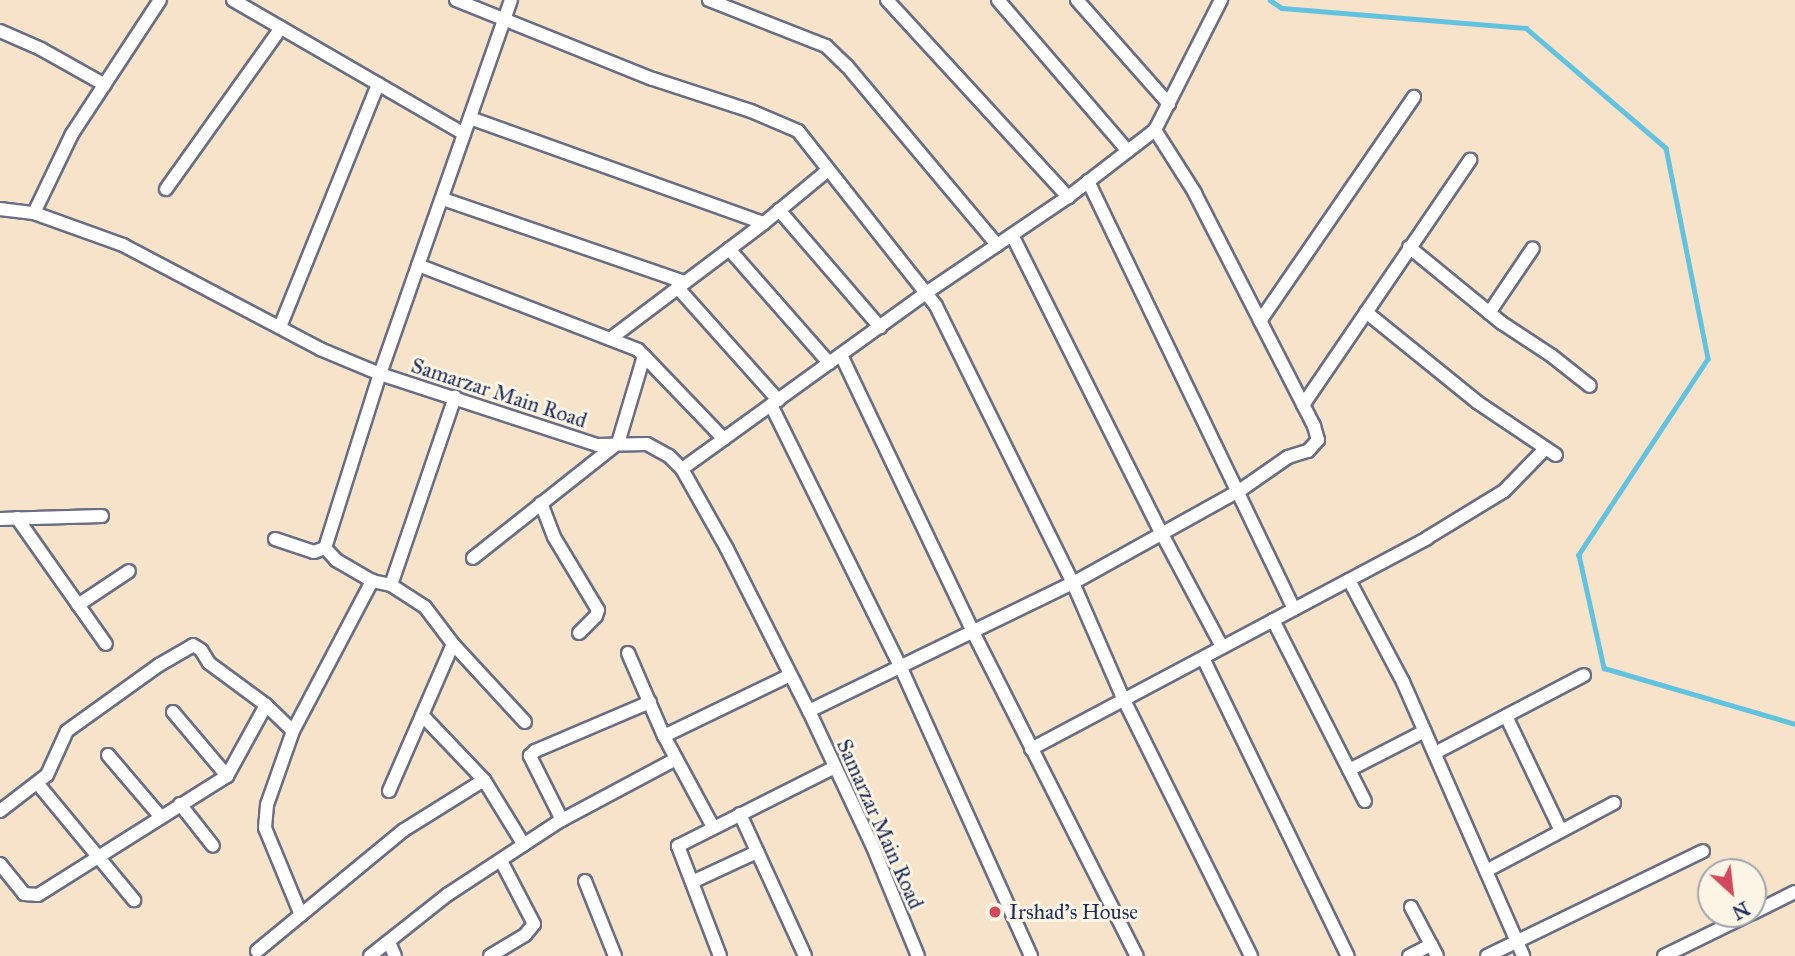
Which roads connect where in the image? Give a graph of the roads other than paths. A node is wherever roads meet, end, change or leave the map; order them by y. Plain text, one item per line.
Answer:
1 (160, 0) edge
2 (233, 0) edge
3 (456, 0) edge
4 (511, 0) edge
5 (709, 0) edge
6 (887, 0) edge
7 (999, 0) edge
8 (1077, 0) edge
9 (1220, 2) edge
10 (504, 21) junction
11 (281, 28) junction
12 (0, 31) edge
13 (378, 84) junction
14 (105, 85) junction
15 (1415, 96) dead end
16 (1169, 104) junction
17 (470, 118) junction
18 (1155, 130) junction
19 (464, 134) junction
20 (1128, 151) junction
21 (1470, 160) dead end
22 (828, 170) junction
23 (1088, 181) junction
24 (166, 189) dead end
25 (1068, 197) junction
26 (443, 199) junction
27 (0, 209) edge
28 (779, 210) junction
29 (34, 213) junction
30 (764, 223) junction
31 (1012, 235) junction
32 (997, 245) junction
33 (1409, 247) junction
34 (729, 248) junction
35 (1533, 248) dead end
36 (418, 265) junction
37 (680, 285) junction
38 (926, 293) junction
39 (1366, 312) junction
40 (1489, 313) junction
41 (1260, 321) junction
42 (280, 327) junction
43 (880, 327) junction
44 (610, 339) junction
45 (841, 355) junction
46 (644, 356) junction
47 (829, 363) junction
48 (380, 374) junction
49 (1590, 386) dead end
50 (455, 397) junction
51 (775, 402) junction
52 (1304, 405) junction
53 (724, 439) junction
54 (618, 443) junction
55 (682, 469) junction
56 (1237, 492) junction
57 (541, 503) junction
58 (102, 516) dead end
59 (0, 519) edge
60 (17, 519) junction
61 (1162, 534) junction
62 (275, 539) dead end
63 (325, 548) junction
64 (472, 558) dead end
65 (129, 571) dead end
66 (1349, 580) junction
67 (372, 581) junction
68 (1073, 583) junction
69 (391, 585) junction
70 (78, 605) junction
71 (1294, 609) junction
72 (1273, 620) junction
73 (974, 632) junction
74 (579, 633) dead end
75 (106, 644) dead end
76 (453, 644) junction
77 (1222, 647) junction
78 (628, 653) dead end
79 (1203, 658) junction
80 (901, 668) junction
81 (790, 675) junction
82 (1584, 675) dead end
83 (1123, 698) junction
84 (650, 702) junction
85 (266, 705) junction
86 (809, 711) junction
87 (173, 712) dead end
88 (422, 715) junction
89 (1506, 716) junction
90 (526, 722) dead end
91 (293, 731) junction
92 (1425, 731) junction
93 (664, 736) junction
94 (1031, 749) junction
95 (1435, 753) junction
96 (108, 755) dead end
97 (677, 759) junction
98 (835, 766) junction
99 (1349, 770) junction
100 (227, 776) junction
101 (484, 780) junction
102 (38, 784) junction
103 (389, 791) dead end
104 (1365, 801) dead end
105 (1614, 803) dead end
106 (180, 804) junction
107 (0, 811) edge
108 (740, 814) junction
109 (160, 816) junction
110 (562, 820) junction
111 (713, 827) junction
112 (1561, 831) junction
113 (524, 845) junction
114 (213, 846) dead end
115 (1703, 851) dead end
116 (757, 852) junction
117 (97, 857) junction
118 (500, 861) junction
119 (0, 864) edge
120 (1486, 871) junction
121 (585, 881) dead end
122 (692, 882) junction
123 (1795, 892) edge
124 (134, 900) dead end
125 (1411, 906) dead end
126 (1767, 906) edge
127 (301, 915) junction
128 (1721, 928) edge
129 (1516, 941) junction
130 (389, 942) junction
131 (1434, 950) edge
132 (257, 951) dead end
133 (370, 956) edge
134 (396, 956) edge
135 (490, 956) edge
136 (615, 956) edge
137 (720, 956) edge
138 (805, 956) edge
139 (918, 956) edge
140 (1031, 956) edge
141 (1137, 956) edge
142 (1251, 956) edge
143 (1348, 956) edge
144 (1409, 956) edge
145 (1487, 956) edge
146 (1523, 956) edge
147 (1664, 956) edge

1 - 14 street
2 - 11 street
3 - 10 street
4 - 10 street
5 - 32 street
6 - 25 street
7 - 20 street
8 - 16 street
9 - 16 street
10 - 17 street
10 - 22 street
11 - 13 street
11 - 24 street
12 - 14 street
13 - 19 street
13 - 42 street
14 - 29 street
15 - 41 street
16 - 18 street
17 - 19 street
17 - 30 street
18 - 20 street
18 - 41 street
19 - 26 street
20 - 23 street
21 - 33 street
22 - 28 street
22 - 38 street
23 - 25 street
23 - 56 street
25 - 31 street
26 - 36 street
26 - 37 street
27 - 29 street, Samarzar Main Road
28 - 30 street
28 - 43 street
29 - 42 street, Samarzar Main Road
30 - 34 street
31 - 32 street
31 - 61 street
32 - 38 street
33 - 39 street
33 - 40 street
34 - 37 street
34 - 47 street
35 - 40 street
36 - 44 street
36 - 48 street
37 - 44 street
37 - 51 street
38 - 43 street
38 - 68 street
39 - 52 street
39 - 66 street
40 - 49 street
41 - 52 street
42 - 48 street, Samarzar Main Road
43 - 45 street
44 - 46 street
45 - 47 street
45 - 73 street
46 - 53 street
46 - 54 street
47 - 51 street
48 - 50 street, Samarzar Main Road
48 - 63 street
50 - 54 street, Samarzar Main Road
50 - 69 street
51 - 53 street
51 - 80 street
52 - 56 street
53 - 55 street
54 - 55 street, Samarzar Main Road
54 - 57 street
55 - 81 street, Samarzar Main Road
56 - 61 street
56 - 71 street
57 - 64 street
57 - 74 street
58 - 60 street
59 - 60 street
60 - 70 street
61 - 68 street
61 - 77 street
62 - 63 street
63 - 67 street
65 - 70 street
66 - 71 street
66 - 92 street
67 - 69 street
67 - 91 street
68 - 73 street
68 - 83 street
69 - 76 street
70 - 75 street
71 - 72 street
72 - 77 street
72 - 99 street
73 - 80 street
73 - 94 street
76 - 88 street
76 - 90 street
77 - 79 street
78 - 84 street
79 - 83 street
79 - 143 street
80 - 86 street
80 - 140 street
81 - 86 street, Samarzar Main Road
81 - 93 street
82 - 89 street
83 - 94 street
83 - 142 street
84 - 93 street
84 - 110 street
85 - 91 street
85 - 100 street
85 - 102 street
86 - 98 street, Samarzar Main Road
87 - 100 street
88 - 101 street
88 - 103 street
89 - 95 street
89 - 112 street
91 - 127 street
92 - 95 street
92 - 99 street
93 - 97 street
94 - 141 street
95 - 120 street
96 - 109 street
97 - 110 street
97 - 111 street
98 - 108 street
98 - 139 street, Samarzar Main Road
99 - 104 street
100 - 106 street
101 - 113 street
101 - 127 street
102 - 107 street
102 - 117 street
105 - 112 street
106 - 109 street
106 - 114 street
108 - 111 street
108 - 116 street
109 - 117 street
110 - 113 street
111 - 122 street
112 - 120 street
113 - 118 street
115 - 129 street
116 - 122 street
116 - 138 street
117 - 119 street
117 - 124 street
118 - 130 street
118 - 135 street
120 - 129 street
121 - 136 street
122 - 137 street
123 - 126 street
125 - 131 street
127 - 132 street
128 - 147 street
129 - 145 street
129 - 146 street
130 - 133 street
130 - 134 street
131 - 144 street

